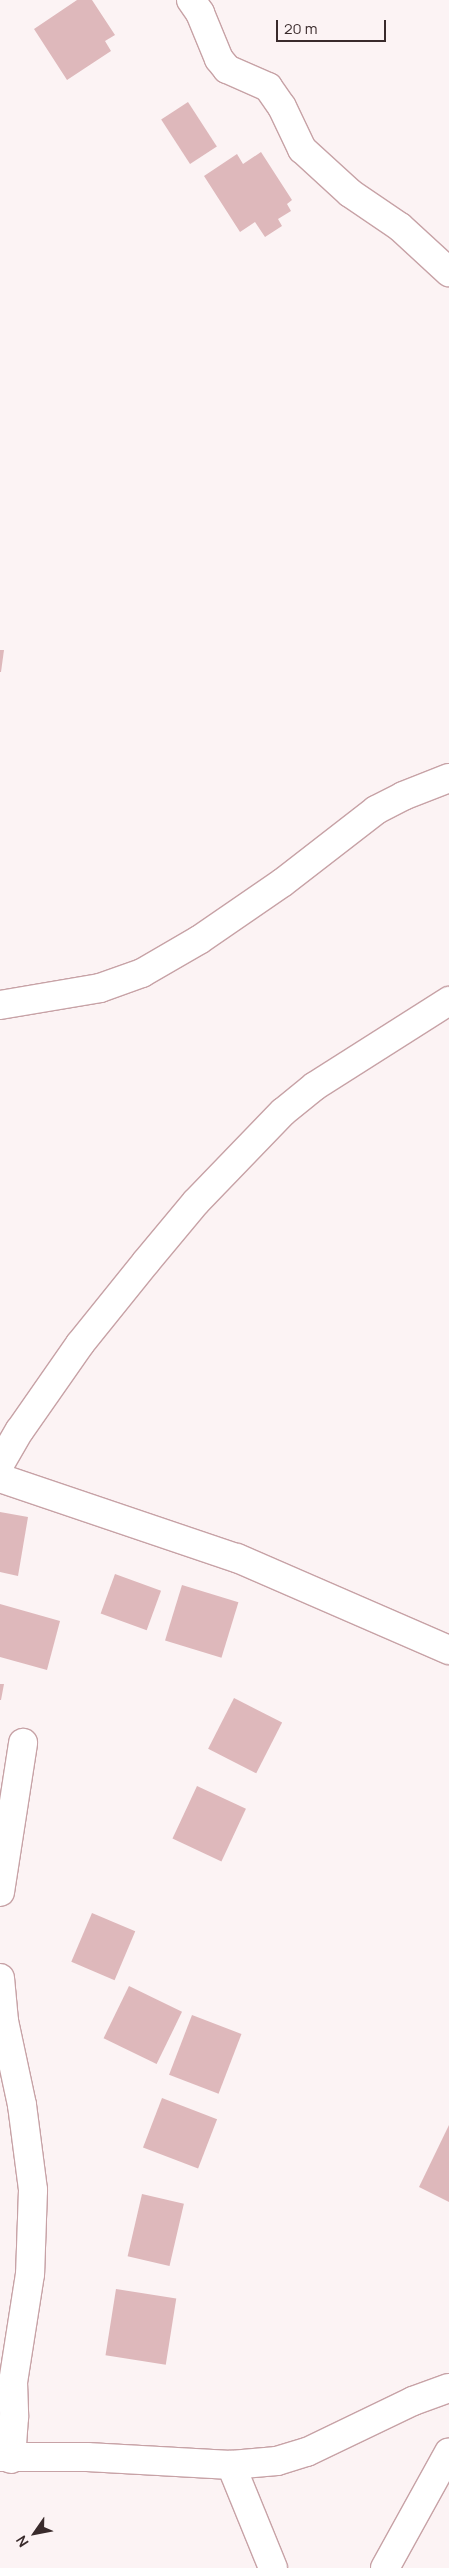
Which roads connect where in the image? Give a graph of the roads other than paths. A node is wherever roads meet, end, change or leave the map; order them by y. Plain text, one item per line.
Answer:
1 (191, 0) edge
2 (449, 272) edge
3 (449, 778) edge
4 (449, 1001) edge
5 (0, 1005) edge
6 (0, 1464) edge
7 (0, 1478) edge
8 (449, 1650) edge
9 (23, 1743) dead end
10 (0, 1892) edge
11 (0, 1978) edge
12 (448, 2387) edge
13 (449, 2452) edge
14 (5, 2458) edge
15 (231, 2465) junction
16 (273, 2568) edge
17 (385, 2568) edge

1 - 2 street
3 - 5 street
4 - 6 street
7 - 8 street
9 - 10 street
11 - 14 street
12 - 15 street
13 - 17 street
14 - 15 street
15 - 16 street

